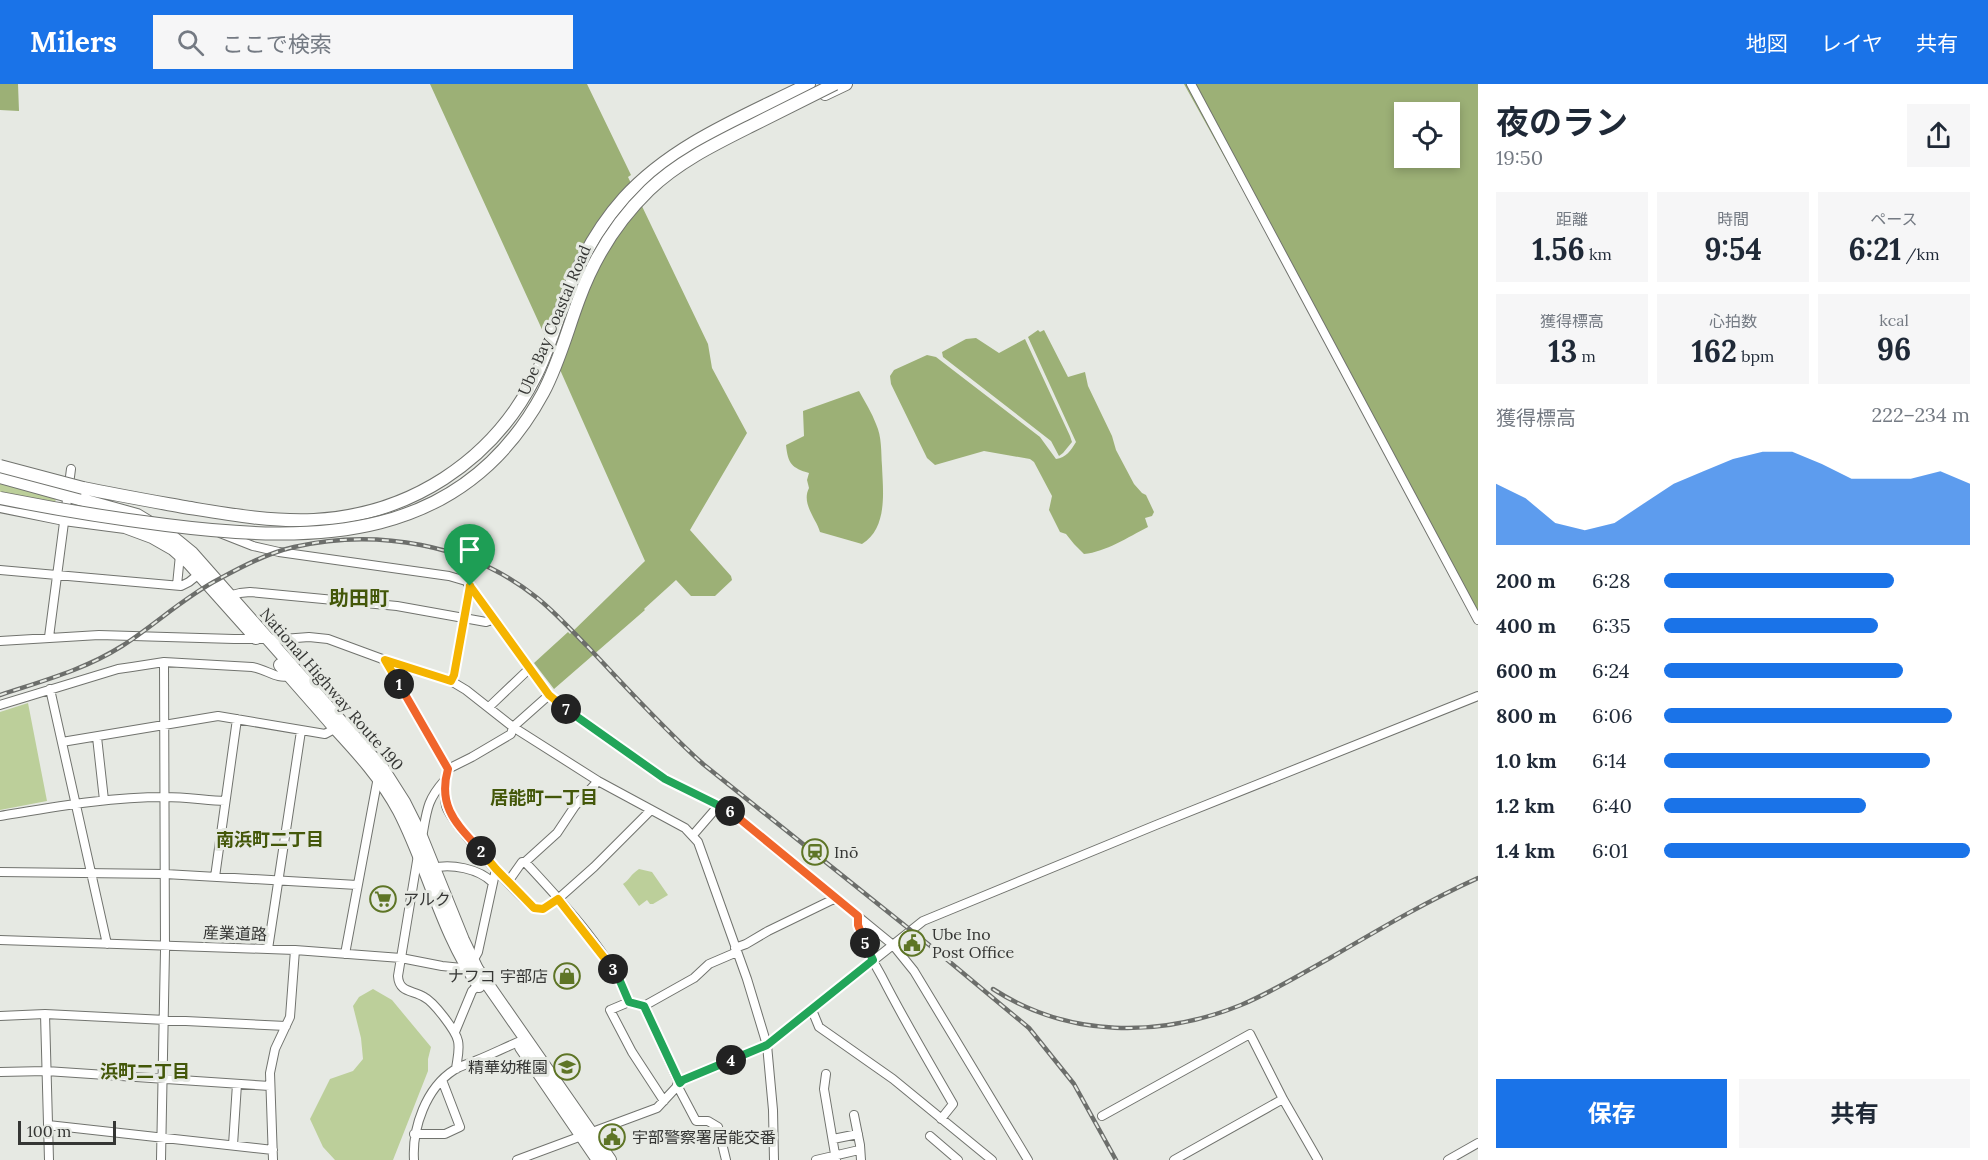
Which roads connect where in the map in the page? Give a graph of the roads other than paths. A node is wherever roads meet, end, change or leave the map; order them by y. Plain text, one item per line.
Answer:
1 (804, 84) edge
2 (809, 84) edge
3 (836, 84) edge
4 (846, 84) edge
5 (1191, 84) edge
6 (747, 122) junction
7 (0, 466) edge
8 (71, 470) dead end
9 (0, 477) edge
10 (68, 496) junction
11 (0, 498) edge
12 (0, 506) edge
13 (64, 519) junction
14 (177, 549) junction
15 (0, 570) edge
16 (199, 574) junction
17 (57, 575) junction
18 (177, 585) junction
19 (470, 586) junction
20 (226, 598) junction
21 (464, 618) junction
22 (494, 619) junction
23 (1478, 620) edge
24 (49, 637) junction
25 (262, 639) junction
26 (0, 641) edge
27 (385, 660) junction
28 (164, 662) junction
29 (530, 668) junction
30 (290, 676) junction
31 (451, 681) junction
32 (50, 689) junction
33 (549, 695) junction
34 (1478, 696) edge
35 (0, 705) edge
36 (489, 707) junction
37 (237, 719) junction
38 (166, 725) junction
39 (339, 725) junction
40 (513, 727) junction
41 (301, 731) junction
42 (97, 737) junction
43 (62, 742) junction
44 (448, 769) junction
45 (378, 777) junction
46 (444, 782) junction
47 (598, 782) junction
48 (165, 797) junction
49 (104, 800) junction
50 (225, 801) junction
51 (76, 803) junction
52 (719, 805) junction
53 (427, 808) junction
54 (651, 810) junction
55 (410, 814) junction
56 (0, 816) edge
57 (693, 835) junction
58 (421, 845) junction
59 (525, 862) junction
60 (434, 868) junction
61 (496, 869) junction
62 (0, 872) edge
63 (92, 873) junction
64 (165, 874) junction
65 (215, 877) junction
66 (278, 881) junction
67 (492, 882) junction
68 (508, 882) junction
69 (357, 885) junction
70 (836, 898) junction
71 (558, 899) junction
72 (858, 916) junction
73 (0, 940) edge
74 (107, 944) junction
75 (165, 945) junction
76 (892, 945) junction
77 (268, 949) junction
78 (295, 950) junction
79 (736, 950) junction
80 (345, 954) junction
81 (401, 958) junction
82 (873, 960) junction
83 (473, 966) junction
84 (478, 985) junction
85 (629, 1002) junction
86 (644, 1006) junction
87 (812, 1010) junction
88 (45, 1014) junction
89 (0, 1016) edge
90 (164, 1020) junction
91 (286, 1026) junction
92 (454, 1032) junction
93 (518, 1042) junction
94 (767, 1045) junction
95 (456, 1069) junction
96 (46, 1071) junction
97 (0, 1072) edge
98 (826, 1074) dead end
99 (162, 1080) junction
100 (442, 1080) junction
101 (237, 1084) junction
102 (678, 1084) junction
103 (270, 1086) junction
104 (1283, 1099) junction
105 (664, 1101) junction
106 (854, 1115) dead end
107 (1102, 1116) dead end
108 (941, 1119) junction
109 (48, 1125) junction
110 (414, 1134) junction
111 (586, 1134) junction
112 (858, 1134) junction
113 (930, 1136) dead end
114 (162, 1137) junction
115 (833, 1139) junction
116 (232, 1145) junction
117 (1478, 1145) edge
118 (273, 1150) junction
119 (859, 1150) junction
120 (836, 1158) edge
121 (48, 1160) edge
122 (161, 1160) edge
123 (273, 1160) edge
124 (414, 1160) edge
125 (517, 1160) edge
126 (598, 1160) edge
127 (610, 1160) edge
128 (726, 1160) edge
129 (774, 1160) edge
130 (779, 1160) edge
131 (816, 1160) edge
132 (861, 1160) edge
133 (958, 1160) edge
134 (990, 1160) edge
135 (1028, 1160) edge
136 (1174, 1160) edge
137 (1318, 1160) edge
138 (1448, 1160) edge

1 - 6 highway
2 - 6 highway, Ube Bay Coastal Road
3 - 6 highway, Ube Bay Coastal Road, bridge
4 - 6 highway, bridge
5 - 23 street
6 - 7 highway, Ube Bay Coastal Road, bridge
6 - 11 highway, Ube Bay Coastal Road, bridge
8 - 10 street
9 - 10 highway, National Highway Route 190
10 - 13 street
10 - 14 highway, National Highway Route 190
12 - 13 highway, National Highway Route 190
13 - 14 highway, National Highway Route 190
13 - 17 street
14 - 16 highway, National Highway Route 190
14 - 18 street
14 - 19 street
14 - 20 highway, National Highway Route 190
15 - 17 street
16 - 18 street
16 - 20 highway, National Highway Route 190
17 - 18 street
17 - 24 street
19 - 21 street
19 - 22 street
20 - 21 street
20 - 25 highway, National Highway Route 190
21 - 22 street
21 - 31 street
22 - 29 street
24 - 25 street
24 - 26 street
25 - 27 street
25 - 30 highway, National Highway Route 190
25 - 39 highway, National Highway Route 190
27 - 31 street
27 - 44 street
28 - 30 street
28 - 32 street
28 - 38 street
29 - 33 street
29 - 36 street
30 - 39 highway, National Highway Route 190
31 - 36 street
32 - 35 street
32 - 43 street
33 - 40 street
33 - 52 street
34 - 76 street
36 - 40 street
37 - 38 street
37 - 41 street
37 - 50 street
38 - 42 street
38 - 48 street
39 - 41 street
39 - 45 highway, National Highway Route 190
39 - 55 highway, National Highway Route 190
40 - 44 street
40 - 47 street
41 - 66 street
42 - 43 street
42 - 49 street
43 - 51 street
44 - 46 street
45 - 58 highway, National Highway Route 190
45 - 69 street
46 - 53 street
46 - 61 street
47 - 54 street
47 - 59 street
48 - 49 street
48 - 50 street
48 - 64 street
49 - 51 street
50 - 65 street
51 - 56 street
51 - 63 street
52 - 57 street
52 - 70 street
53 - 55 street
53 - 58 street
54 - 57 street
54 - 71 street
55 - 58 highway, National Highway Route 190
57 - 79 street
58 - 60 highway, National Highway Route 190
58 - 81 street
58 - 83 highway, National Highway Route 190
59 - 68 street
59 - 71 street
60 - 67 street
60 - 83 highway, National Highway Route 190
61 - 67 street
61 - 68 street
62 - 63 street
63 - 64 street
63 - 74 street
64 - 65 street
64 - 75 street
65 - 66 street
66 - 69 street
66 - 77 street
67 - 83 street
68 - 71 street
69 - 80 street
70 - 72 street
70 - 79 street
71 - 85 street
72 - 76 street
72 - 82 street
73 - 74 street, 産業道路
74 - 75 street, 産業道路
75 - 77 street, 産業道路
75 - 90 street
76 - 82 street
76 - 135 street
77 - 78 street, 産業道路
78 - 80 street, 産業道路
78 - 91 street
79 - 86 street
79 - 94 street
80 - 81 street, 産業道路
81 - 83 street, 産業道路
81 - 92 street
82 - 87 street
82 - 108 street
83 - 84 highway, National Highway Route 190
83 - 111 highway, National Highway Route 190
84 - 92 street
84 - 93 highway, National Highway Route 190
85 - 86 street
85 - 105 street
86 - 102 street
87 - 94 street
87 - 108 street
88 - 89 street
88 - 90 street
88 - 96 street
90 - 91 street
90 - 99 street
91 - 103 street
92 - 95 street
93 - 95 street
93 - 111 highway, National Highway Route 190
94 - 102 street
94 - 129 street
95 - 100 street
96 - 97 street
96 - 99 street
96 - 109 street
98 - 115 street
99 - 101 street
99 - 114 street
100 - 110 street
100 - 110 street
101 - 103 street
101 - 116 street
102 - 105 street
102 - 128 street
103 - 118 street
104 - 107 street
104 - 136 street
104 - 137 street
105 - 111 street
106 - 112 street
108 - 134 street
109 - 114 street
109 - 121 street
110 - 124 street
111 - 125 street
111 - 126 highway, National Highway Route 190
111 - 127 highway, National Highway Route 190
112 - 115 street
112 - 119 street
113 - 133 street
114 - 116 street
114 - 122 street
115 - 120 street
116 - 118 street
117 - 138 street
118 - 123 street
119 - 120 street
119 - 132 street
120 - 131 street
129 - 130 street

